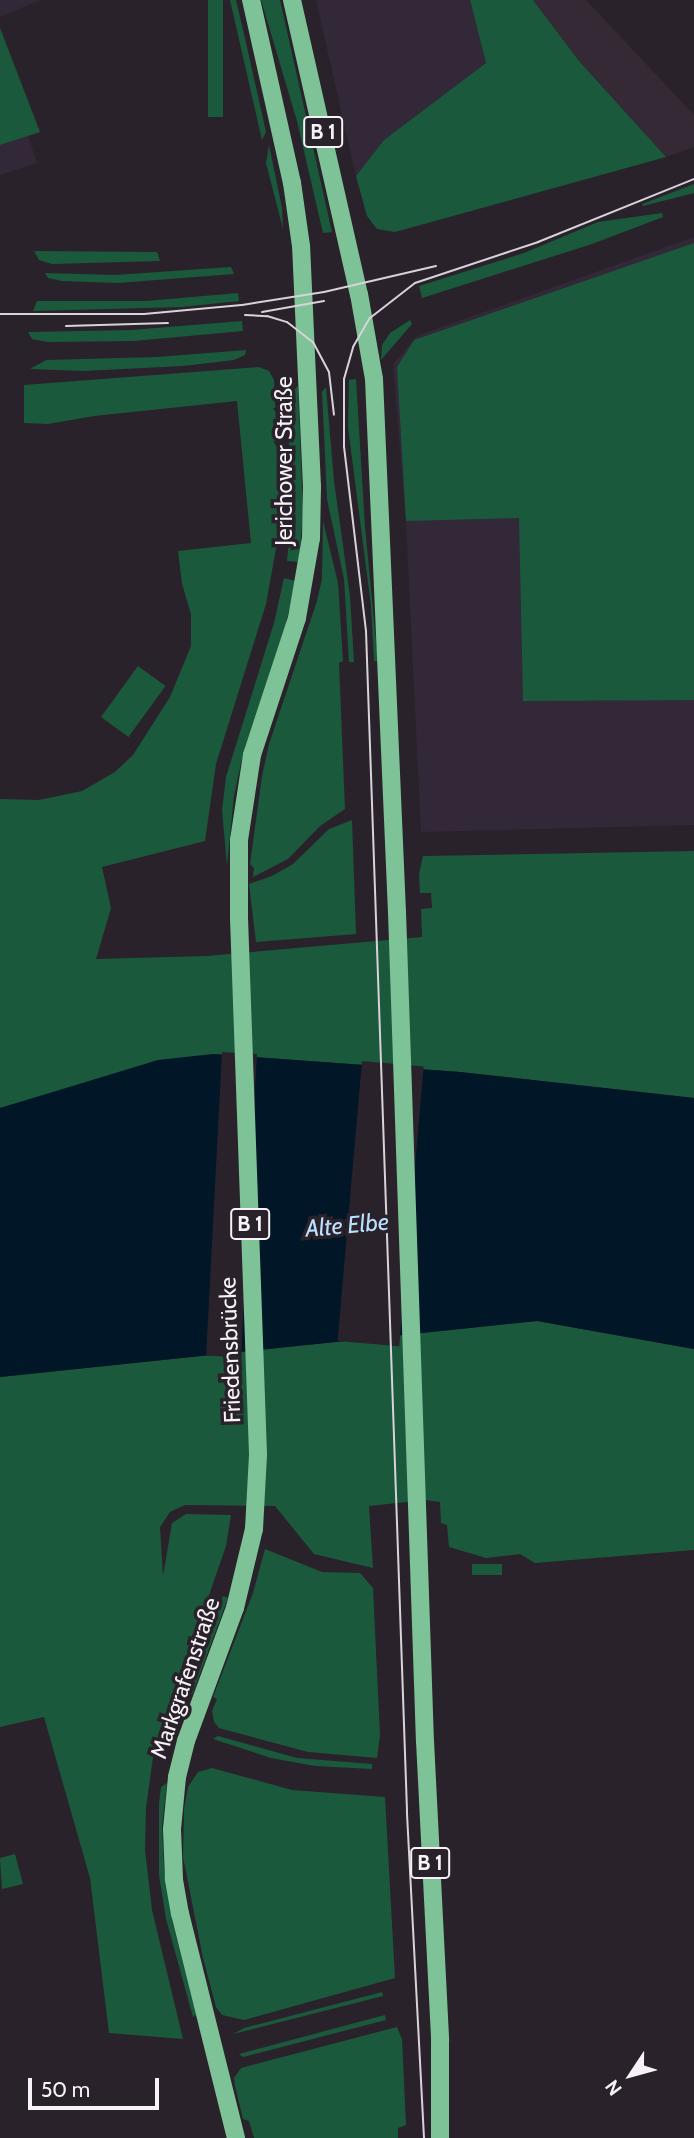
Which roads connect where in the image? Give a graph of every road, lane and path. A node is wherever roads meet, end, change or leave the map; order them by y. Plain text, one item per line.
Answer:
1 (251, 0) edge
2 (292, 0) edge
3 (239, 918) joint
4 (254, 1529) joint
5 (236, 2138) edge
6 (440, 2138) edge

1 - 3 main road, Jerichower Straße / B 1
2 - 6 main road, B 1
3 - 4 main road, Friedensbrücke / B 1
4 - 5 main road, Markgrafenstraße / B 1

